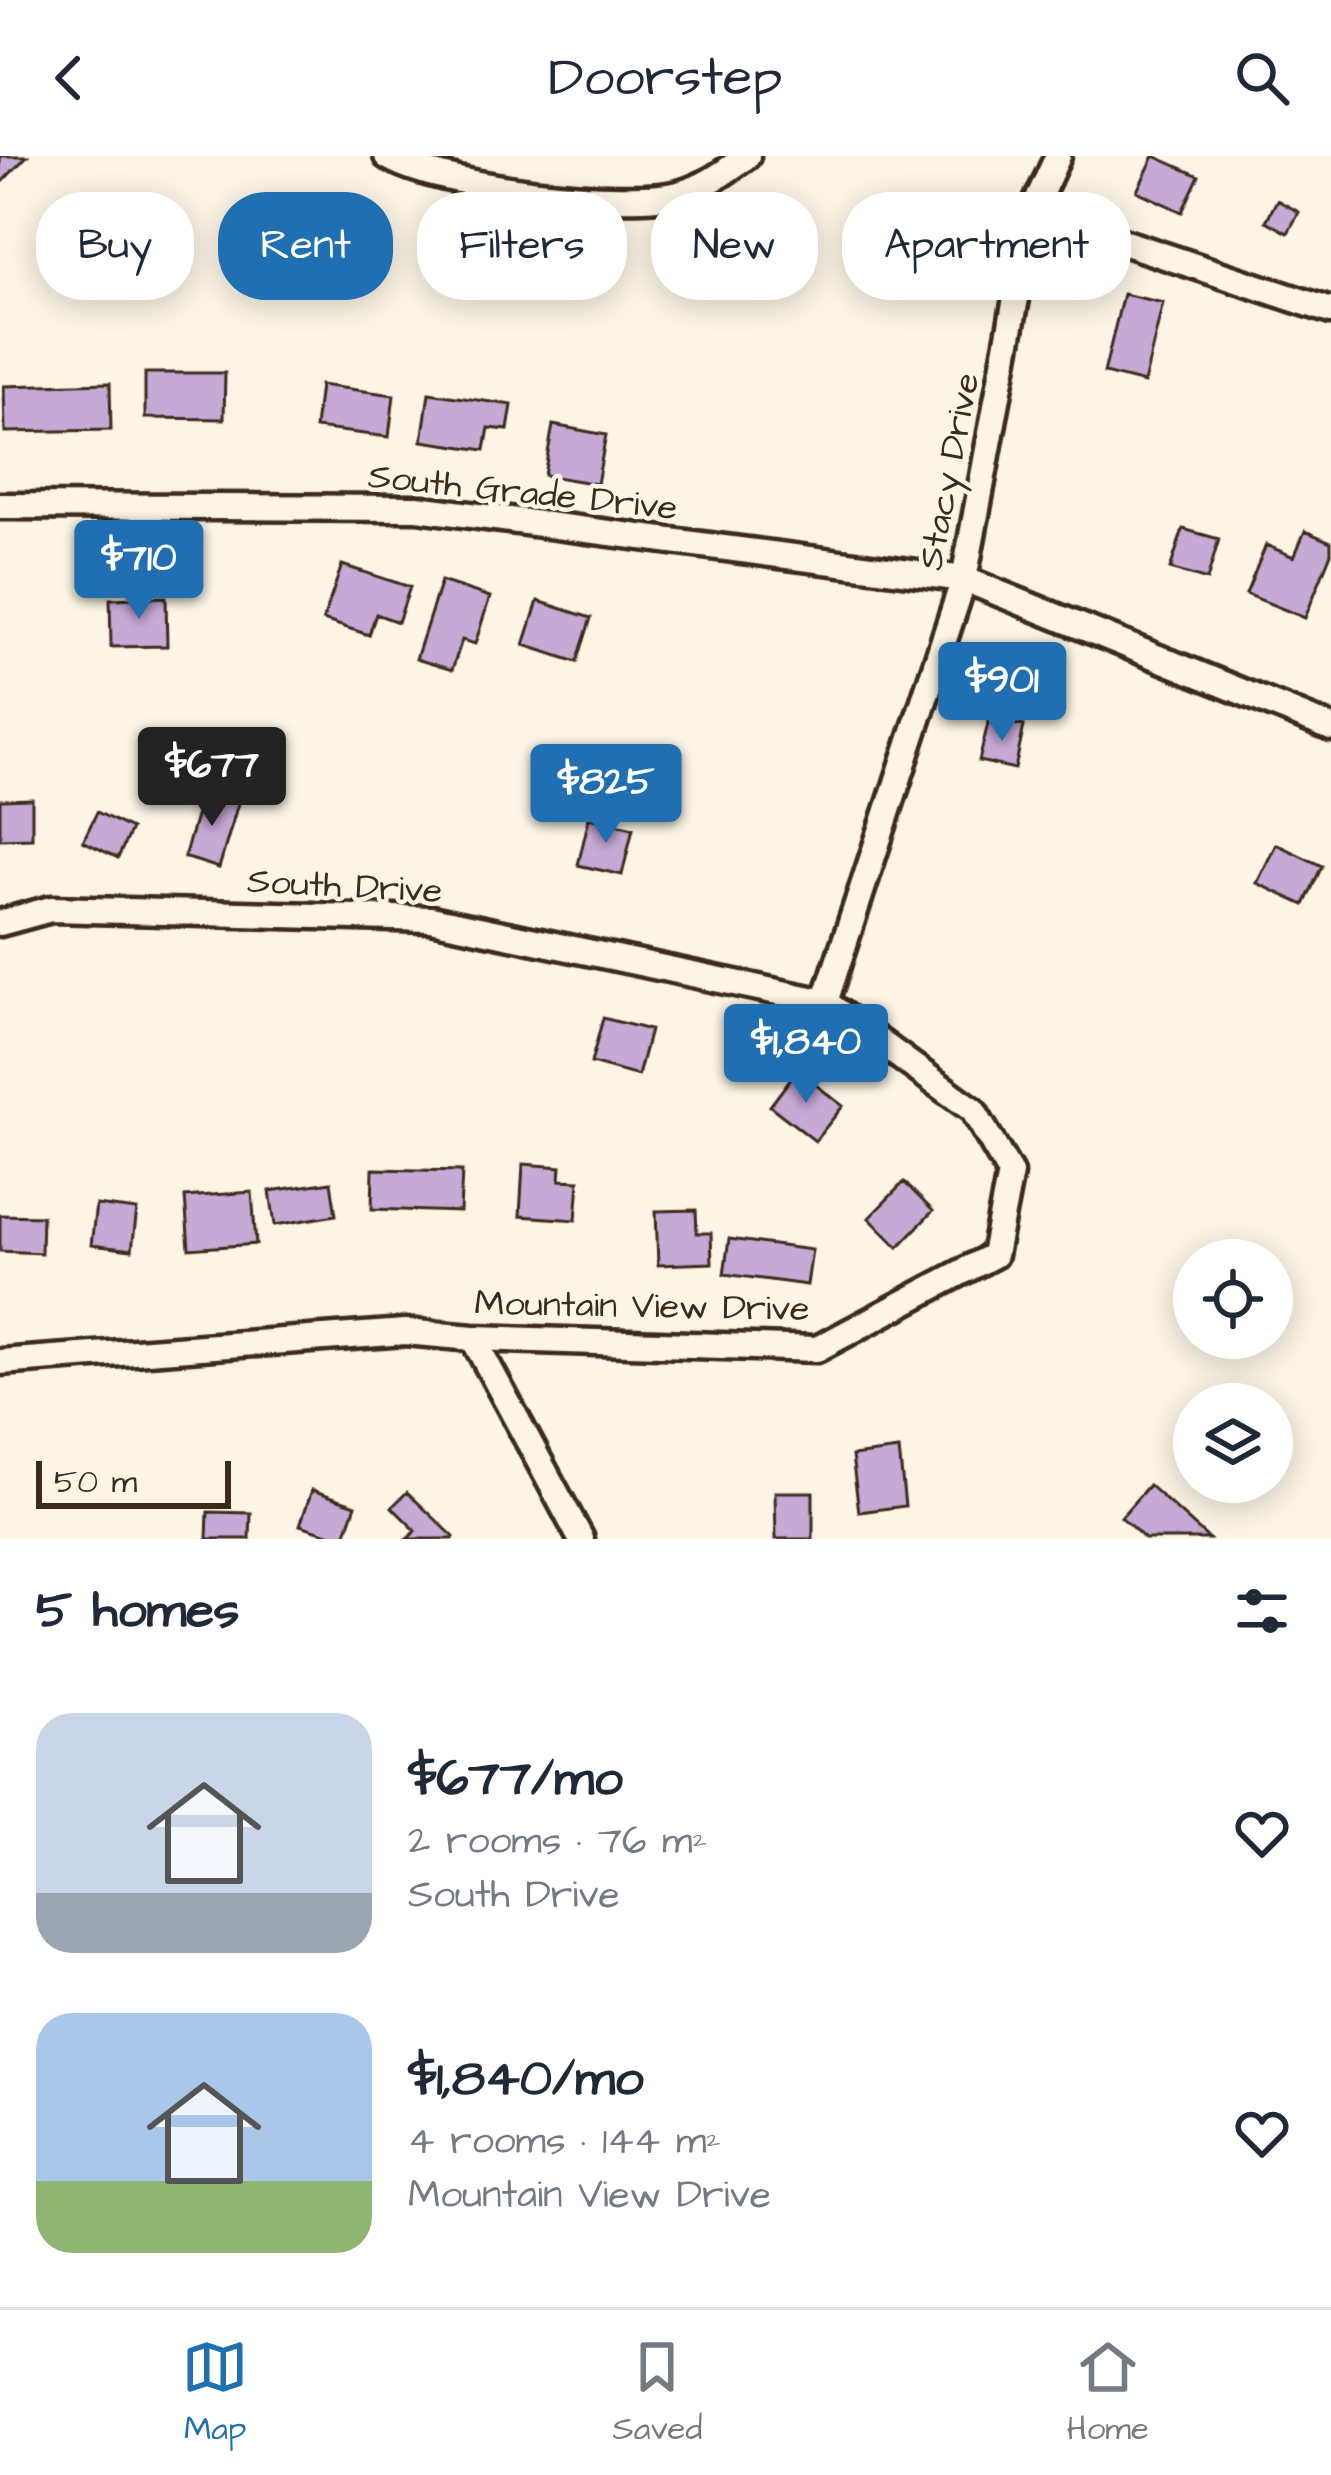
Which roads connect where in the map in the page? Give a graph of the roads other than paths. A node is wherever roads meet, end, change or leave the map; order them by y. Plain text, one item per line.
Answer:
1 (387, 156) edge
2 (747, 156) edge
3 (1058, 156) edge
4 (1041, 192) edge
5 (1131, 245) edge
6 (1016, 300) edge
7 (1331, 311) edge
8 (0, 506) edge
9 (964, 579) junction
10 (1331, 728) edge
11 (0, 922) edge
12 (825, 1002) junction
13 (473, 1338) junction
14 (0, 1362) edge
15 (581, 1539) edge

1 - 2 street
3 - 4 street, Stacy Drive
5 - 7 street
6 - 9 street, Stacy Drive
8 - 9 street, South Grade Drive
9 - 10 street, South Grade Drive
9 - 12 street, Stacy Drive
11 - 12 street, South Drive
12 - 13 street, Mountain View Drive
13 - 14 street, Mountain View Drive
13 - 15 street

